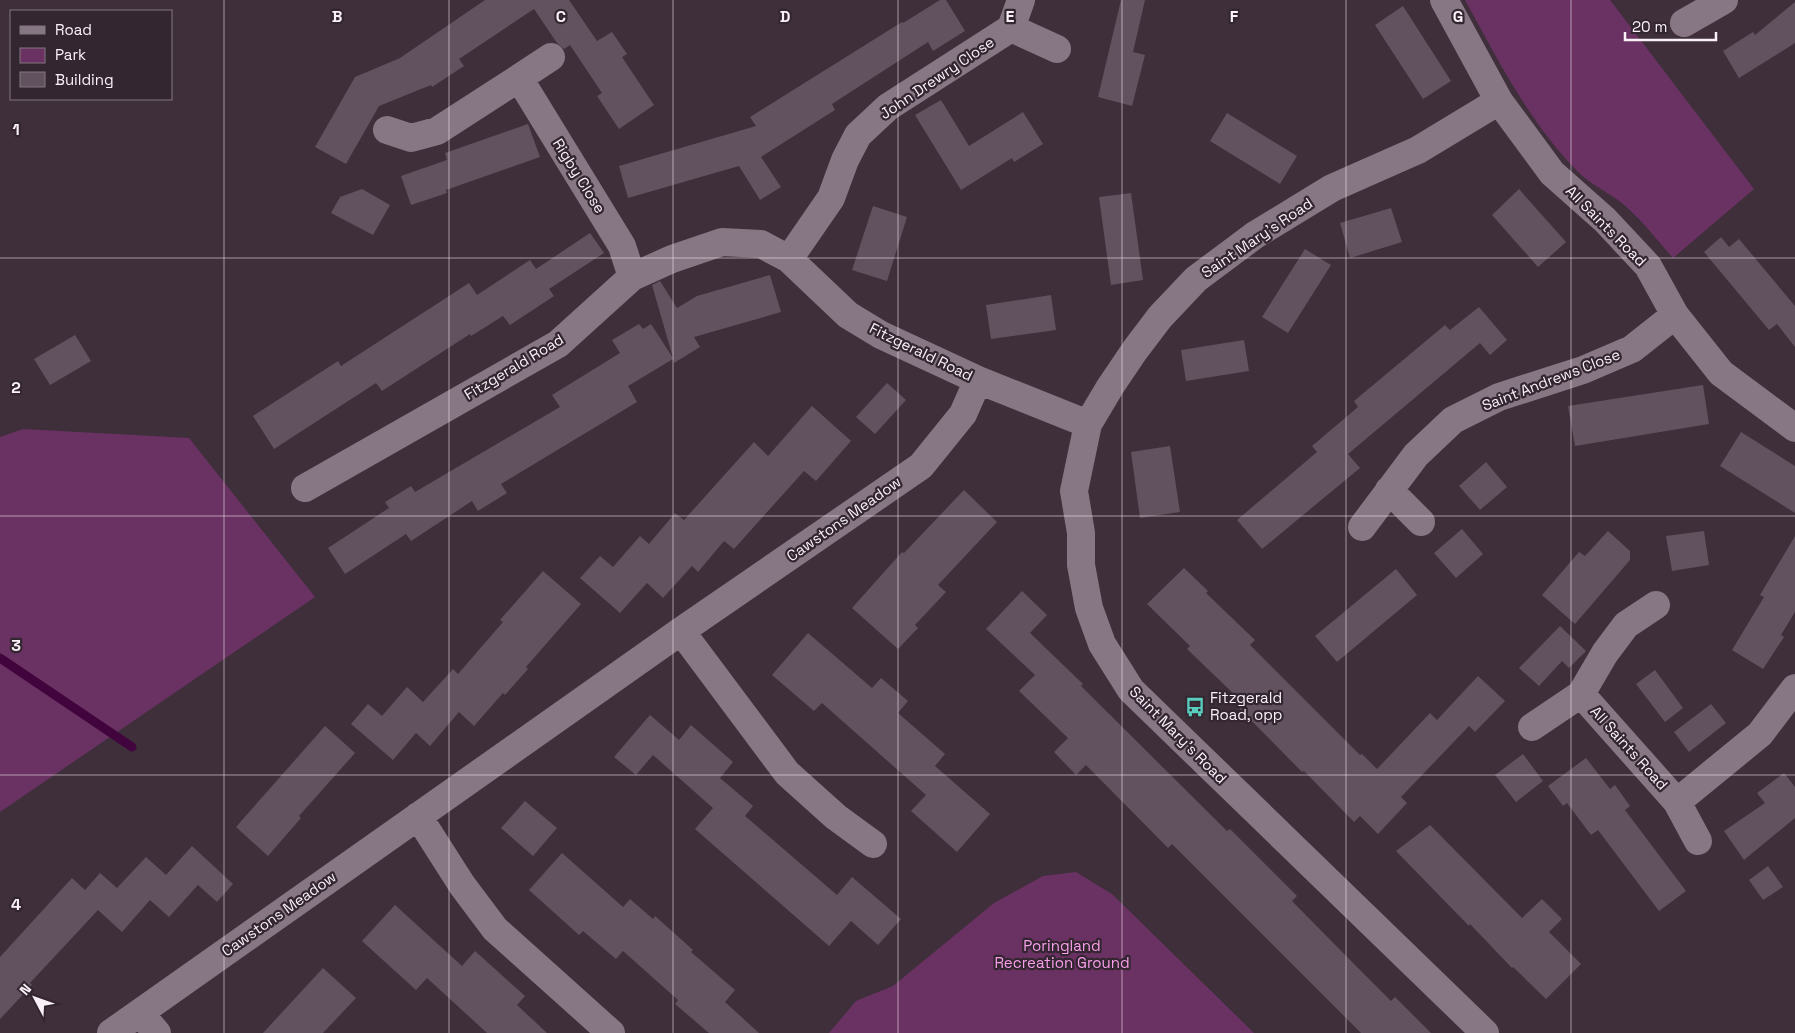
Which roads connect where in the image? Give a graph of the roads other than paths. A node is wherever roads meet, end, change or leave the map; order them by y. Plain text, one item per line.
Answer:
1 (1021, 0) edge
2 (1444, 0) edge
3 (1724, 0) edge
4 (1684, 24) dead end
5 (1011, 28) junction
6 (1057, 48) dead end
7 (551, 57) dead end
8 (519, 78) junction
9 (1499, 101) junction
10 (387, 130) dead end
11 (789, 259) junction
12 (632, 277) junction
13 (1675, 315) junction
14 (978, 380) junction
15 (1088, 424) junction
16 (1795, 428) edge
17 (305, 488) dead end
18 (1389, 490) junction
19 (1421, 522) dead end
20 (1362, 526) dead end
21 (1656, 605) dead end
22 (681, 631) junction
23 (1795, 688) edge
24 (1581, 694) junction
25 (1532, 727) dead end
26 (1677, 802) junction
27 (418, 816) junction
28 (1698, 840) dead end
29 (873, 844) dead end
30 (148, 1023) edge
31 (111, 1033) edge
32 (611, 1033) edge
33 (1486, 1033) edge

1 - 5 street, John Drewry Close
2 - 9 street, All Saints Road
3 - 4 street
5 - 6 street, John Drewry Close
5 - 11 street, John Drewry Close
7 - 8 street
8 - 10 street
8 - 12 street, Rigby Close
9 - 13 street, All Saints Road
9 - 15 street, Saint Mary's Road
11 - 12 street, Fitzgerald Road
11 - 14 street, Fitzgerald Road
12 - 17 street, Fitzgerald Road
13 - 16 street, All Saints Road
13 - 18 street, Saint Andrews Close
14 - 15 street, Fitzgerald Road
14 - 22 street, Cawstons Meadow
15 - 33 street, Saint Mary's Road
18 - 19 street
18 - 20 street, Saint Andrews Close
21 - 24 street, All Saints Road
22 - 27 street, Cawstons Meadow
22 - 29 street
23 - 26 street, All Saints Road
24 - 25 street, All Saints Road
24 - 26 street, All Saints Road
26 - 28 street, All Saints Road
27 - 30 street, Cawstons Meadow
27 - 32 street
30 - 31 street, Cawstons Meadow

